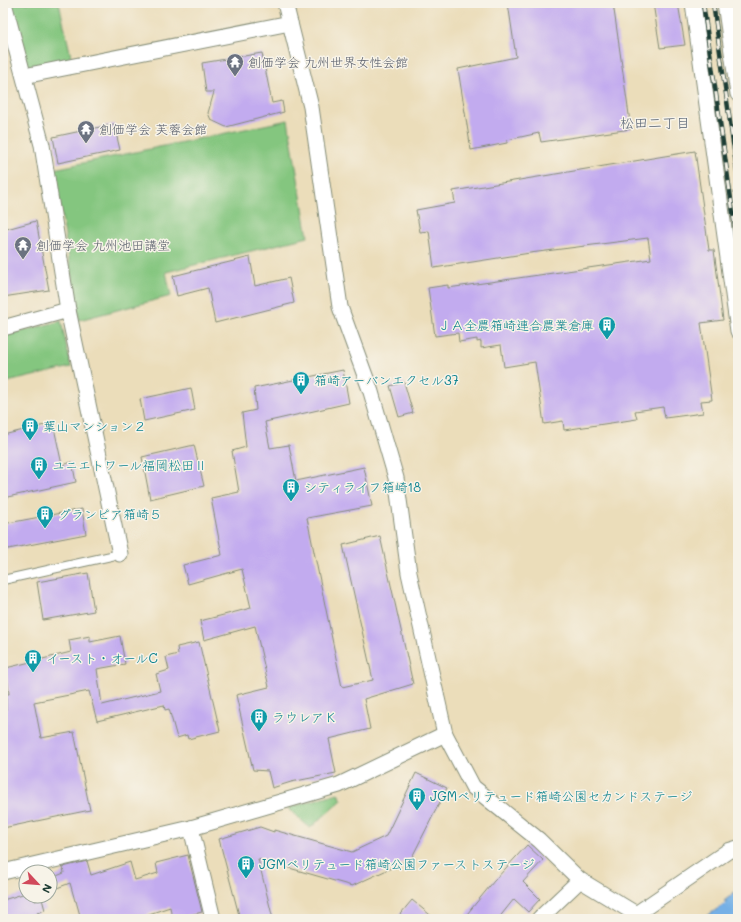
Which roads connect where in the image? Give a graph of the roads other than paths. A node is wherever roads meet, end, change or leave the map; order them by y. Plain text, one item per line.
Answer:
1 (4, 3) edge
2 (285, 3) edge
3 (693, 3) edge
4 (725, 3) edge
5 (290, 23) junction
6 (24, 76) junction
7 (738, 94) edge
8 (68, 310) junction
9 (3, 328) edge
10 (738, 331) edge
11 (120, 554) joint
12 (3, 580) edge
13 (445, 734) junction
14 (191, 828) junction
15 (738, 848) edge
16 (3, 872) edge
17 (580, 880) junction
18 (213, 919) edge
19 (539, 919) edge

1 - 6 street
2 - 5 street
3 - 10 street
4 - 7 street
5 - 6 street
5 - 13 street
6 - 8 street
8 - 9 street
8 - 11 street
11 - 12 lane
13 - 14 street
13 - 17 street
14 - 16 street
14 - 18 street
15 - 17 street
17 - 19 street

